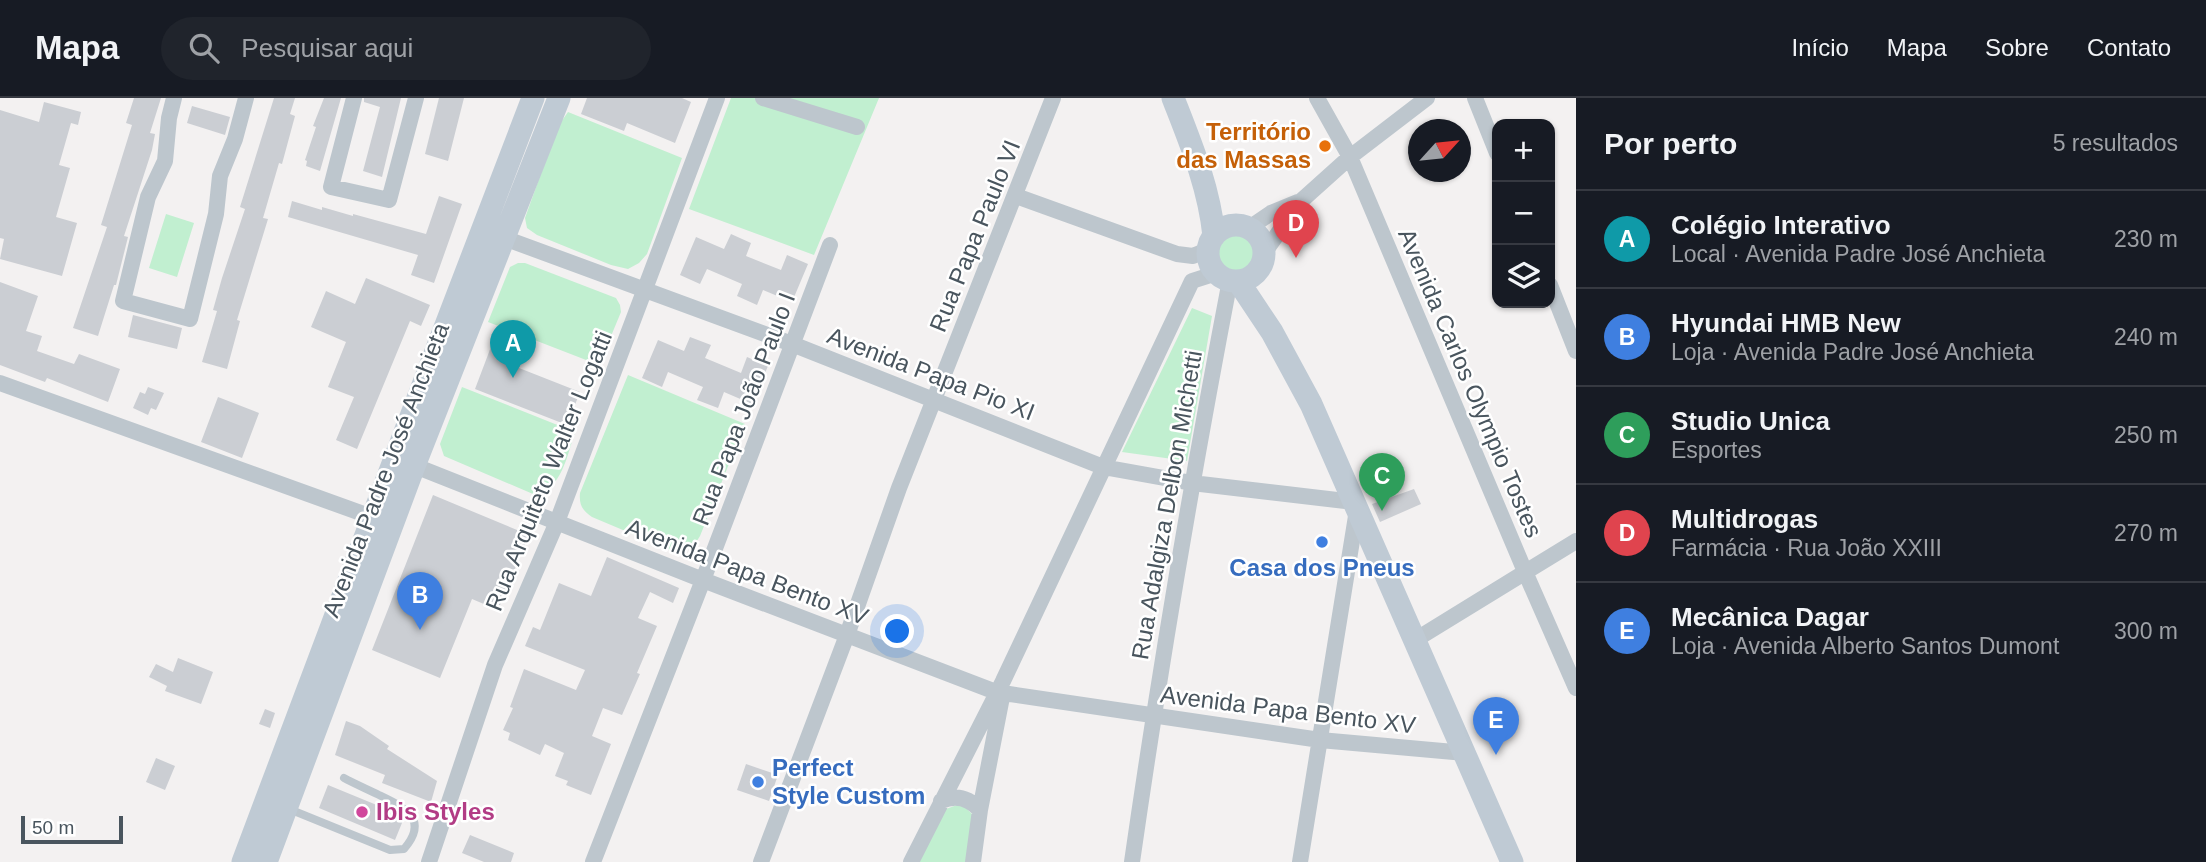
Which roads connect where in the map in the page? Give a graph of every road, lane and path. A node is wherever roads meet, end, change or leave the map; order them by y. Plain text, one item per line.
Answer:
1 (174, 98) edge
2 (246, 98) edge
3 (354, 98) edge
4 (416, 98) edge
5 (533, 98) edge
6 (559, 98) edge
7 (717, 98) edge
8 (763, 98) edge
9 (1053, 98) edge
10 (1173, 98) edge
11 (1317, 98) edge
12 (1427, 98) edge
13 (1475, 98) edge
14 (857, 127) dead end
15 (1492, 140) edge
16 (1350, 158) junction
17 (1199, 162) junction
18 (1016, 195) junction
19 (1301, 201) junction
20 (1246, 227) junction
21 (504, 238) junction
22 (1211, 243) junction
23 (830, 245) dead end
24 (1263, 259) junction
25 (1228, 278) junction
26 (645, 290) junction
27 (1555, 298) edge
28 (1272, 332) junction
29 (792, 344) junction
30 (1576, 351) edge
31 (0, 383) edge
32 (934, 399) junction
33 (405, 461) junction
34 (1103, 467) junction
35 (1192, 483) junction
36 (1356, 505) junction
37 (372, 517) junction
38 (557, 522) junction
39 (1576, 541) edge
40 (1525, 574) junction
41 (703, 580) junction
42 (846, 635) junction
43 (1415, 640) junction
44 (1001, 688) junction
45 (1576, 688) edge
46 (1153, 716) junction
47 (1320, 740) junction
48 (1465, 753) junction
49 (344, 778) dead end
50 (941, 801) junction
51 (286, 808) junction
52 (980, 810) junction
53 (243, 862) edge
54 (266, 862) edge
55 (429, 862) edge
56 (593, 862) edge
57 (761, 862) edge
58 (911, 862) edge
59 (973, 862) edge
60 (1132, 862) edge
61 (1300, 862) edge
62 (1512, 862) edge

1 - 2 street
3 - 4 street
5 - 33 main road, Avenida Padre José Anchieta
6 - 21 main road, Avenida Padre José Anchieta
7 - 26 street, Rua Arquiteto Walter Logatti
8 - 14 street
9 - 18 street, Rua Papa Paulo VI
10 - 17 main road
11 - 16 street, Avenida Carlos Olympio Tostes
12 - 16 street
13 - 15 street
16 - 19 street
16 - 40 street, Avenida Carlos Olympio Tostes
17 - 20 main road
17 - 22 main road
18 - 22 street
18 - 32 street, Rua Papa Paulo VI
19 - 20 street
19 - 24 street
20 - 22 main road
20 - 24 main road
21 - 26 street, Avenida Papa Pio XI
21 - 33 main road, Avenida Padre José Anchieta
22 - 25 main road
23 - 29 street, Rua Papa João Paulo I
24 - 25 main road
24 - 28 main road
25 - 28 main road
25 - 34 street
25 - 35 street, Rua Adalgiza Delbon Michetti
26 - 29 street, Avenida Papa Pio XI
26 - 38 street, Rua Arquiteto Walter Logatti
27 - 30 street
28 - 36 main road
29 - 32 street, Avenida Papa Pio XI
29 - 41 street, Rua Papa João Paulo I
31 - 37 street
32 - 34 street, Avenida Papa Pio XI
32 - 42 street, Rua Papa Paulo VI
33 - 37 main road, Avenida Padre José Anchieta
33 - 38 street, Avenida Papa Bento XV
33 - 51 main road, Avenida Padre José Anchieta
34 - 35 street, Avenida Papa Pio XI
34 - 44 street
35 - 36 street, Avenida Papa Pio XI
35 - 46 street, Rua Adalgiza Delbon Michetti
36 - 43 main road
36 - 47 street
37 - 53 main road, Avenida Padre José Anchieta
38 - 41 street, Avenida Papa Bento XV
38 - 55 street, Rua Arquiteto Walter Logatti
39 - 40 street
40 - 43 street
40 - 45 street, Avenida Carlos Olympio Tostes
41 - 42 street, Avenida Papa Bento XV
41 - 56 street, Rua Papa João Paulo I
42 - 44 street, Avenida Papa Bento XV
42 - 57 street, Rua Papa Paulo VI
43 - 48 main road
44 - 46 street, Avenida Papa Bento XV
44 - 50 street
44 - 52 street
46 - 47 street, Avenida Papa Bento XV
46 - 60 street, Rua Adalgiza Delbon Michetti
47 - 48 street, Avenida Papa Bento XV
47 - 61 street
48 - 62 main road
49 - 51 lane
50 - 52 street
50 - 58 street
51 - 54 main road, Avenida Padre José Anchieta
52 - 59 street

